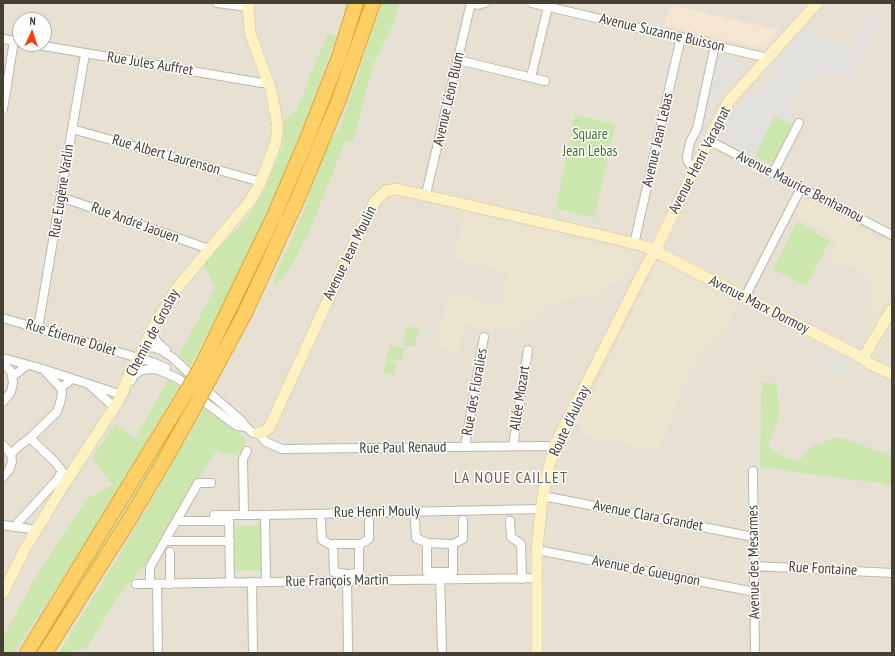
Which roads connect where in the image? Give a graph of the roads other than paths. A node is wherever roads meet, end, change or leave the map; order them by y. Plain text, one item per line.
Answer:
1 (217, 3) edge
2 (356, 3) edge
3 (373, 3) edge
4 (471, 3) edge
5 (485, 3) edge
6 (532, 3) edge
7 (817, 3) edge
8 (248, 5) edge
9 (548, 6) junction
10 (681, 37) junction
11 (716, 45) junction
12 (52, 48) edge
13 (15, 52) edge
14 (85, 54) junction
15 (768, 58) junction
16 (458, 60) junction
17 (531, 77) junction
18 (545, 81) dead end
19 (268, 82) junction
20 (3, 106) edge
21 (799, 123) dead end
22 (72, 129) junction
23 (708, 140) junction
24 (694, 169) junction
25 (773, 173) junction
26 (261, 182) junction
27 (801, 188) junction
28 (426, 194) junction
29 (61, 197) junction
30 (892, 235) edge
31 (634, 244) junction
32 (209, 249) junction
33 (655, 251) junction
34 (745, 297) junction
35 (892, 309) edge
36 (3, 318) edge
37 (38, 328) junction
38 (152, 331) junction
39 (484, 337) dead end
40 (528, 350) dead end
41 (142, 353) junction
42 (3, 358) edge
43 (173, 358) junction
44 (863, 358) junction
45 (3, 364) edge
46 (27, 365) junction
47 (43, 369) junction
48 (892, 369) edge
49 (892, 374) edge
50 (12, 377) junction
51 (72, 379) junction
52 (179, 379) junction
53 (89, 384) junction
54 (61, 388) junction
55 (122, 395) junction
56 (3, 402) edge
57 (115, 408) junction
58 (246, 427) junction
59 (258, 433) junction
60 (30, 438) junction
61 (3, 445) edge
62 (513, 446) junction
63 (465, 447) junction
64 (554, 447) junction
65 (248, 451) dead end
66 (11, 454) junction
67 (753, 471) dead end
68 (65, 475) junction
69 (3, 477) edge
70 (210, 483) dead end
71 (543, 496) junction
72 (541, 509) junction
73 (214, 515) dead end
74 (244, 515) junction
75 (265, 515) junction
76 (229, 518) junction
77 (415, 520) dead end
78 (463, 520) dead end
79 (176, 521) junction
80 (321, 521) dead end
81 (370, 521) dead end
82 (510, 521) dead end
83 (3, 525) edge
84 (14, 527) junction
85 (37, 530) junction
86 (754, 537) junction
87 (165, 541) junction
88 (230, 541) junction
89 (427, 543) junction
90 (331, 544) junction
91 (360, 544) junction
92 (453, 544) junction
93 (537, 550) junction
94 (170, 552) dead end
95 (754, 566) junction
96 (892, 573) edge
97 (440, 576) junction
98 (347, 577) junction
99 (522, 578) junction
100 (537, 578) junction
101 (230, 582) junction
102 (252, 582) junction
103 (266, 582) junction
104 (136, 584) dead end
105 (153, 584) junction
106 (170, 584) junction
107 (755, 592) junction
108 (3, 593) edge
109 (50, 649) edge
110 (442, 649) dead end
111 (348, 651) dead end
112 (253, 652) edge
113 (27, 653) edge
114 (158, 653) edge
115 (537, 653) edge
116 (755, 653) edge

1 - 8 street
2 - 113 highway, bridge
3 - 109 highway, bridge
4 - 5 street, Avenue Léon Blum
4 - 16 street, Avenue Léon Blum
6 - 9 street, Avenue Suzanne Buisson
7 - 15 street, Avenue Henri Varagnat
8 - 19 street, Chemin de Groslay
9 - 10 street, Avenue Suzanne Buisson
9 - 17 street
10 - 11 street, Avenue Suzanne Buisson
10 - 31 street, Avenue Jean Lebas
11 - 15 street, Avenue Suzanne Buisson
11 - 24 street
12 - 14 street, Rue Jules Auffret
13 - 20 street
14 - 19 street, Rue Jules Auffret
14 - 22 street, Rue Eugène Varlin
15 - 23 street, Avenue Henri Varagnat
16 - 17 street
16 - 28 street, Avenue Léon Blum
17 - 18 street
19 - 26 street, Chemin de Groslay
21 - 25 street
22 - 26 street, Rue Albert Laurenson
22 - 29 street, Rue Eugène Varlin
23 - 24 street, Avenue Henri Varagnat
23 - 25 street, Avenue Maurice Benhamou
24 - 33 street, Avenue Henri Varagnat
25 - 27 street, Avenue Maurice Benhamou
26 - 32 street, Chemin de Groslay
27 - 30 street, Avenue Maurice Benhamou
27 - 34 street
28 - 31 street, Avenue Jean Moulin
28 - 59 street, Avenue Jean Moulin
29 - 32 street, Rue André Jaouen
29 - 37 street, Rue Eugène Varlin
31 - 33 street, Avenue Jean Moulin
32 - 38 street, Chemin de Groslay
33 - 34 street, Avenue Marx Dormoy
33 - 64 street, Route d'Aulnay
34 - 44 street, Avenue Marx Dormoy
35 - 44 street
36 - 37 street, Rue Étienne Dolet
37 - 41 street, Rue Étienne Dolet
38 - 41 street, Chemin de Groslay
38 - 43 street
39 - 63 street, Rue des Floralies
40 - 62 street, Allée Mozart
41 - 43 street
41 - 52 street
41 - 55 street, Chemin de Groslay
42 - 46 street
43 - 58 street
44 - 48 street, Avenue Marx Dormoy
44 - 49 street, Avenue Marx Dormoy
45 - 50 street
46 - 47 street
46 - 50 street
47 - 51 street
47 - 54 street
50 - 56 street
51 - 53 street
51 - 54 street
52 - 55 street
52 - 58 street, Rue Paul Renaud
53 - 55 street
53 - 57 street
54 - 60 street
55 - 57 street, Chemin de Groslay
57 - 68 street, Chemin de Groslay
58 - 59 street, Rue Paul Renaud
59 - 63 street, Rue Paul Renaud
60 - 66 street
60 - 68 street
61 - 66 street
62 - 63 street, Rue Paul Renaud
62 - 64 street, Rue Paul Renaud
64 - 71 street, Route d'Aulnay
65 - 74 street
66 - 69 street
67 - 86 street, Avenue des Mesarmes
68 - 84 street
68 - 85 street, Chemin de Groslay
70 - 79 street
71 - 72 street, Route d'Aulnay
71 - 86 street, Avenue Clara Grandet
72 - 75 street, Rue Henri Mouly
72 - 93 street, Route d'Aulnay
73 - 76 street, Rue Henri Mouly
74 - 75 street, Rue Henri Mouly
74 - 76 street, Rue Henri Mouly
75 - 103 street
76 - 79 street
76 - 88 street
77 - 89 street
78 - 92 street
79 - 87 street
80 - 90 street
81 - 91 street
82 - 99 street
83 - 84 street
84 - 85 street
85 - 108 street, Chemin de Groslay
86 - 95 street, Avenue des Mesarmes
87 - 88 street
87 - 105 street
88 - 101 street
89 - 92 street
89 - 97 street
90 - 91 street
90 - 98 street
91 - 98 street
92 - 97 street
93 - 100 street, Route d'Aulnay
93 - 107 street, Avenue de Gueugnon
94 - 106 street
95 - 96 street, Rue Fontaine
95 - 107 street, Avenue des Mesarmes
97 - 98 street, Rue François Martin
97 - 99 street, Rue François Martin
97 - 110 street
98 - 103 street, Rue François Martin
98 - 111 street
99 - 100 street, Rue François Martin
100 - 115 street, Route d'Aulnay
101 - 102 street, Rue François Martin
101 - 106 street, Rue François Martin
102 - 103 street, Rue François Martin
102 - 112 street
104 - 105 street, Rue François Martin
105 - 106 street, Rue François Martin
105 - 114 street
107 - 116 street, Avenue des Mesarmes

